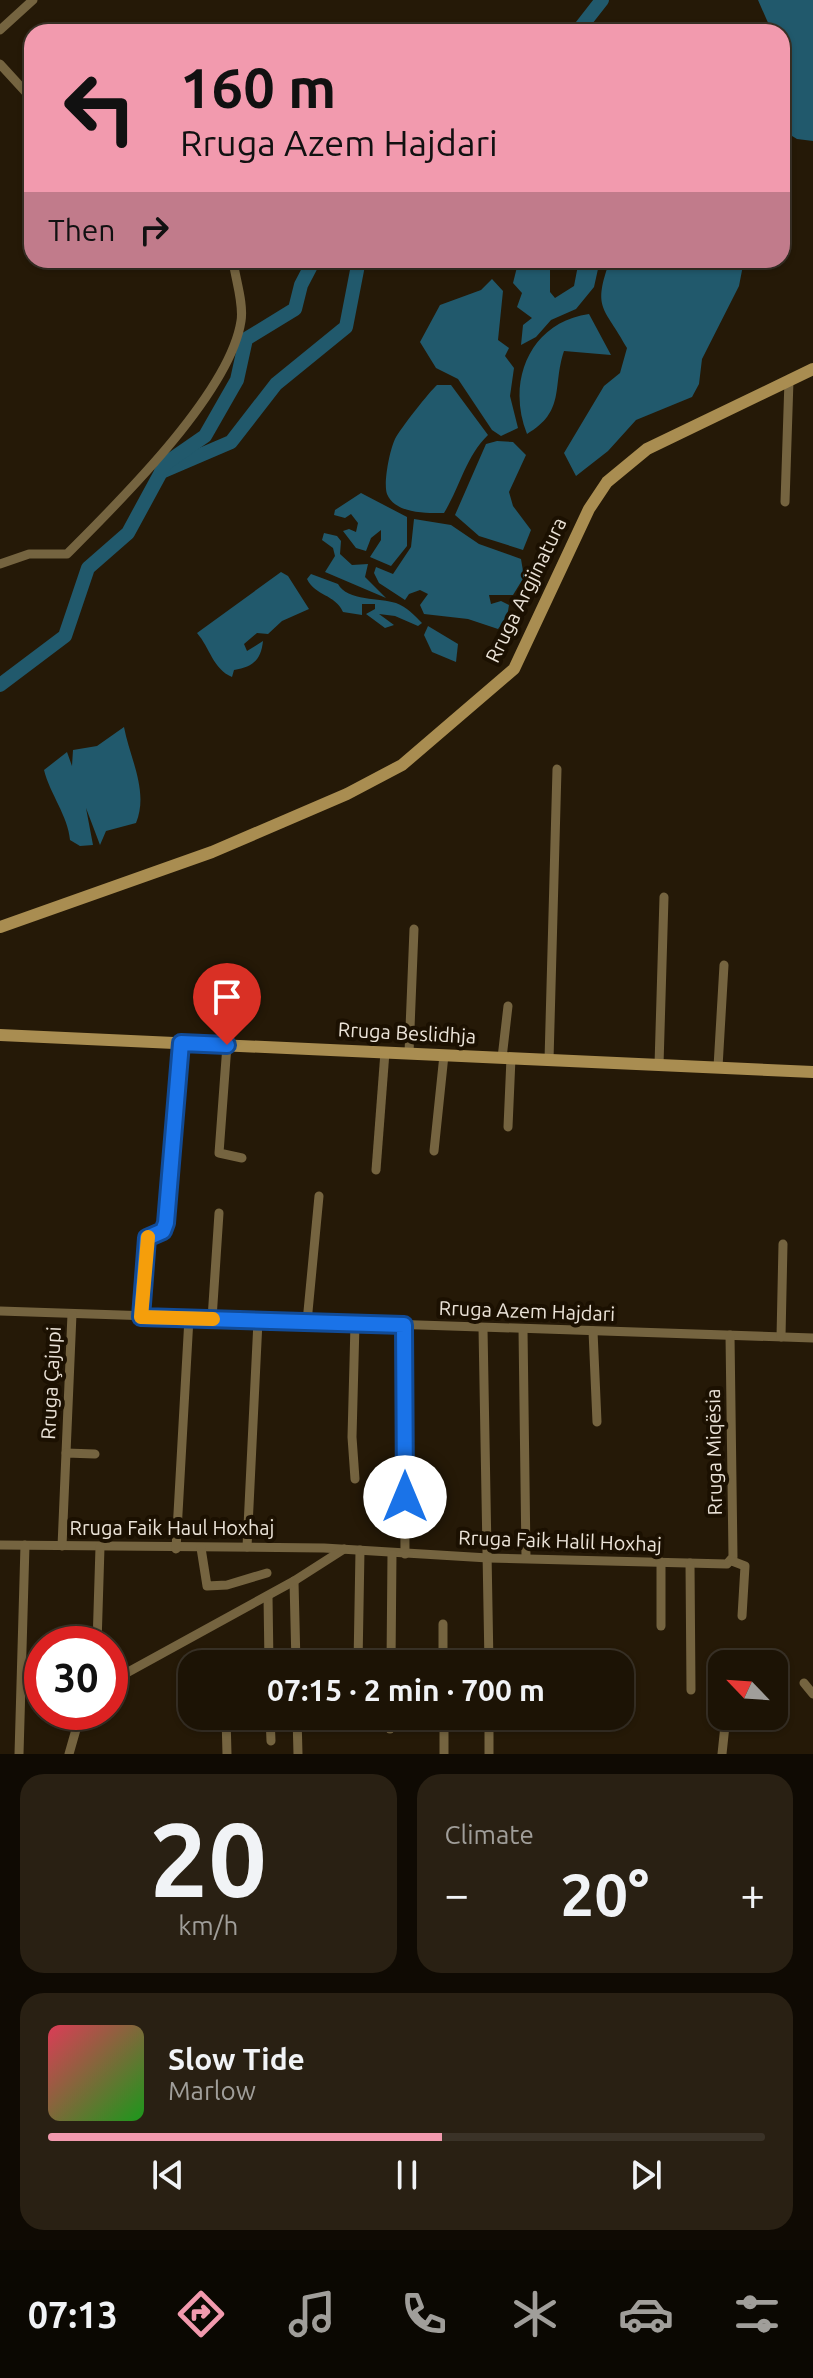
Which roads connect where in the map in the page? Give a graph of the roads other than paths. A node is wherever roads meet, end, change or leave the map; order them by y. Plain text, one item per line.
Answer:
1 (33, 0) edge
2 (0, 30) edge
3 (0, 64) edge
4 (24, 90) edge
5 (234, 268) edge
6 (813, 369) edge
7 (789, 380) junction
8 (785, 502) dead end
9 (0, 564) edge
10 (557, 769) dead end
11 (664, 897) dead end
12 (0, 927) edge
13 (414, 929) dead end
14 (724, 965) dead end
15 (508, 1006) dead end
16 (0, 1035) edge
17 (181, 1043) junction
18 (227, 1045) junction
19 (385, 1052) junction
20 (409, 1053) junction
21 (444, 1055) junction
22 (507, 1058) junction
23 (549, 1060) junction
24 (659, 1065) junction
25 (718, 1067) junction
26 (813, 1072) edge
27 (508, 1127) dead end
28 (434, 1151) dead end
29 (242, 1158) dead end
30 (376, 1170) dead end
31 (319, 1196) dead end
32 (219, 1213) dead end
33 (783, 1244) dead end
34 (0, 1311) edge
35 (72, 1314) junction
36 (141, 1317) junction
37 (189, 1318) junction
38 (212, 1319) junction
39 (258, 1321) junction
40 (307, 1322) junction
41 (355, 1324) junction
42 (404, 1325) junction
43 (483, 1328) junction
44 (523, 1329) junction
45 (593, 1331) junction
46 (730, 1335) junction
47 (781, 1337) junction
48 (813, 1338) edge
49 (597, 1422) dead end
50 (66, 1453) junction
51 (95, 1454) dead end
52 (355, 1479) dead end
53 (0, 1545) edge
54 (25, 1545) junction
55 (62, 1546) junction
56 (100, 1547) junction
57 (247, 1547) junction
58 (201, 1548) junction
59 (176, 1549) junction
60 (344, 1549) junction
61 (360, 1550) junction
62 (392, 1553) junction
63 (405, 1554) junction
64 (526, 1557) junction
65 (488, 1558) junction
66 (661, 1562) junction
67 (690, 1563) junction
68 (729, 1563) junction
69 (267, 1573) dead end
70 (294, 1581) junction
71 (268, 1596) junction
72 (742, 1616) dead end
73 (443, 1624) dead end
74 (98, 1626) edge
75 (661, 1626) dead end
76 (269, 1650) edge
77 (296, 1650) edge
78 (358, 1650) edge
79 (391, 1650) edge
80 (443, 1650) edge
81 (489, 1650) edge
82 (128, 1672) edge
83 (804, 1683) dead end
84 (691, 1690) dead end
85 (813, 1694) edge
86 (76, 1730) edge
87 (226, 1730) edge
88 (271, 1730) edge
89 (297, 1730) edge
90 (444, 1730) edge
91 (489, 1730) edge
92 (725, 1730) edge
93 (271, 1741) dead end
94 (19, 1754) edge
95 (69, 1754) edge
96 (227, 1754) edge
97 (298, 1754) edge
98 (444, 1754) edge
99 (489, 1754) edge
100 (722, 1754) edge

1 - 2 street
3 - 4 street
5 - 9 street
6 - 7 street, Rruga Argjinatura
7 - 8 street
7 - 12 street, Rruga Argjinatura
10 - 23 street
11 - 24 street
13 - 20 street
14 - 25 street
15 - 22 street
16 - 17 street, Rruga Beslidhja
17 - 18 street, Rruga Beslidhja
17 - 36 street
18 - 19 street, Rruga Beslidhja
18 - 29 street
19 - 20 street, Rruga Beslidhja
19 - 30 street
20 - 21 street, Rruga Beslidhja
21 - 22 street, Rruga Beslidhja
21 - 28 street
22 - 23 street, Rruga Beslidhja
22 - 27 street
23 - 24 street, Rruga Beslidhja
24 - 25 street, Rruga Beslidhja
25 - 26 street, Rruga Beslidhja
31 - 40 street
32 - 38 street
33 - 47 street
34 - 35 street, Rruga Azem Hajdari
35 - 36 street, Rruga Azem Hajdari
35 - 50 street, Rruga Çajupi
36 - 37 street, Rruga Azem Hajdari
37 - 38 street, Rruga Azem Hajdari
37 - 59 street
38 - 39 street, Rruga Azem Hajdari
39 - 40 street, Rruga Azem Hajdari
39 - 57 street
40 - 41 street, Rruga Azem Hajdari
41 - 42 street, Rruga Azem Hajdari
41 - 52 street
42 - 43 street, Rruga Azem Hajdari
42 - 63 street
43 - 44 street, Rruga Azem Hajdari
43 - 65 street
44 - 45 street, Rruga Azem Hajdari
44 - 64 street
45 - 46 street, Rruga Azem Hajdari
45 - 49 street
46 - 47 street, Rruga Azem Hajdari
46 - 68 street, Rruga Miqësia
47 - 48 street, Rruga Azem Hajdari
50 - 51 street, Rruga Çajupi
50 - 55 street, Rruga Çajupi
53 - 54 street, Rruga Faik Haul Hoxhaj
54 - 55 street, Rruga Faik Haul Hoxhaj
54 - 94 street
55 - 56 street, Rruga Faik Haul Hoxhaj
56 - 59 street, Rruga Faik Haul Hoxhaj
56 - 74 street
57 - 58 street, Rruga Faik Haul Hoxhaj
57 - 60 street, Rruga Faik Haul Hoxhaj
58 - 59 street, Rruga Faik Haul Hoxhaj
58 - 69 street
60 - 61 street, Rruga Faik Halil Hoxhaj
60 - 70 street
61 - 62 street, Rruga Faik Halil Hoxhaj
61 - 78 street
62 - 63 street, Rruga Faik Halil Hoxhaj
62 - 79 street
63 - 65 street, Rruga Faik Halil Hoxhaj
64 - 65 street, Rruga Faik Halil Hoxhaj
64 - 66 street, Rruga Faik Halil Hoxhaj
65 - 81 street
66 - 67 street, Rruga Faik Halil Hoxhaj
66 - 75 street
67 - 68 street, Rruga Faik Halil Hoxhaj
67 - 84 street
68 - 72 street, Rruga Miqësia
70 - 71 street
70 - 77 street
71 - 76 street
71 - 82 street
73 - 80 street
83 - 85 street
86 - 95 street
87 - 96 street
88 - 93 street
89 - 97 street
90 - 98 street
91 - 99 street
92 - 100 street

